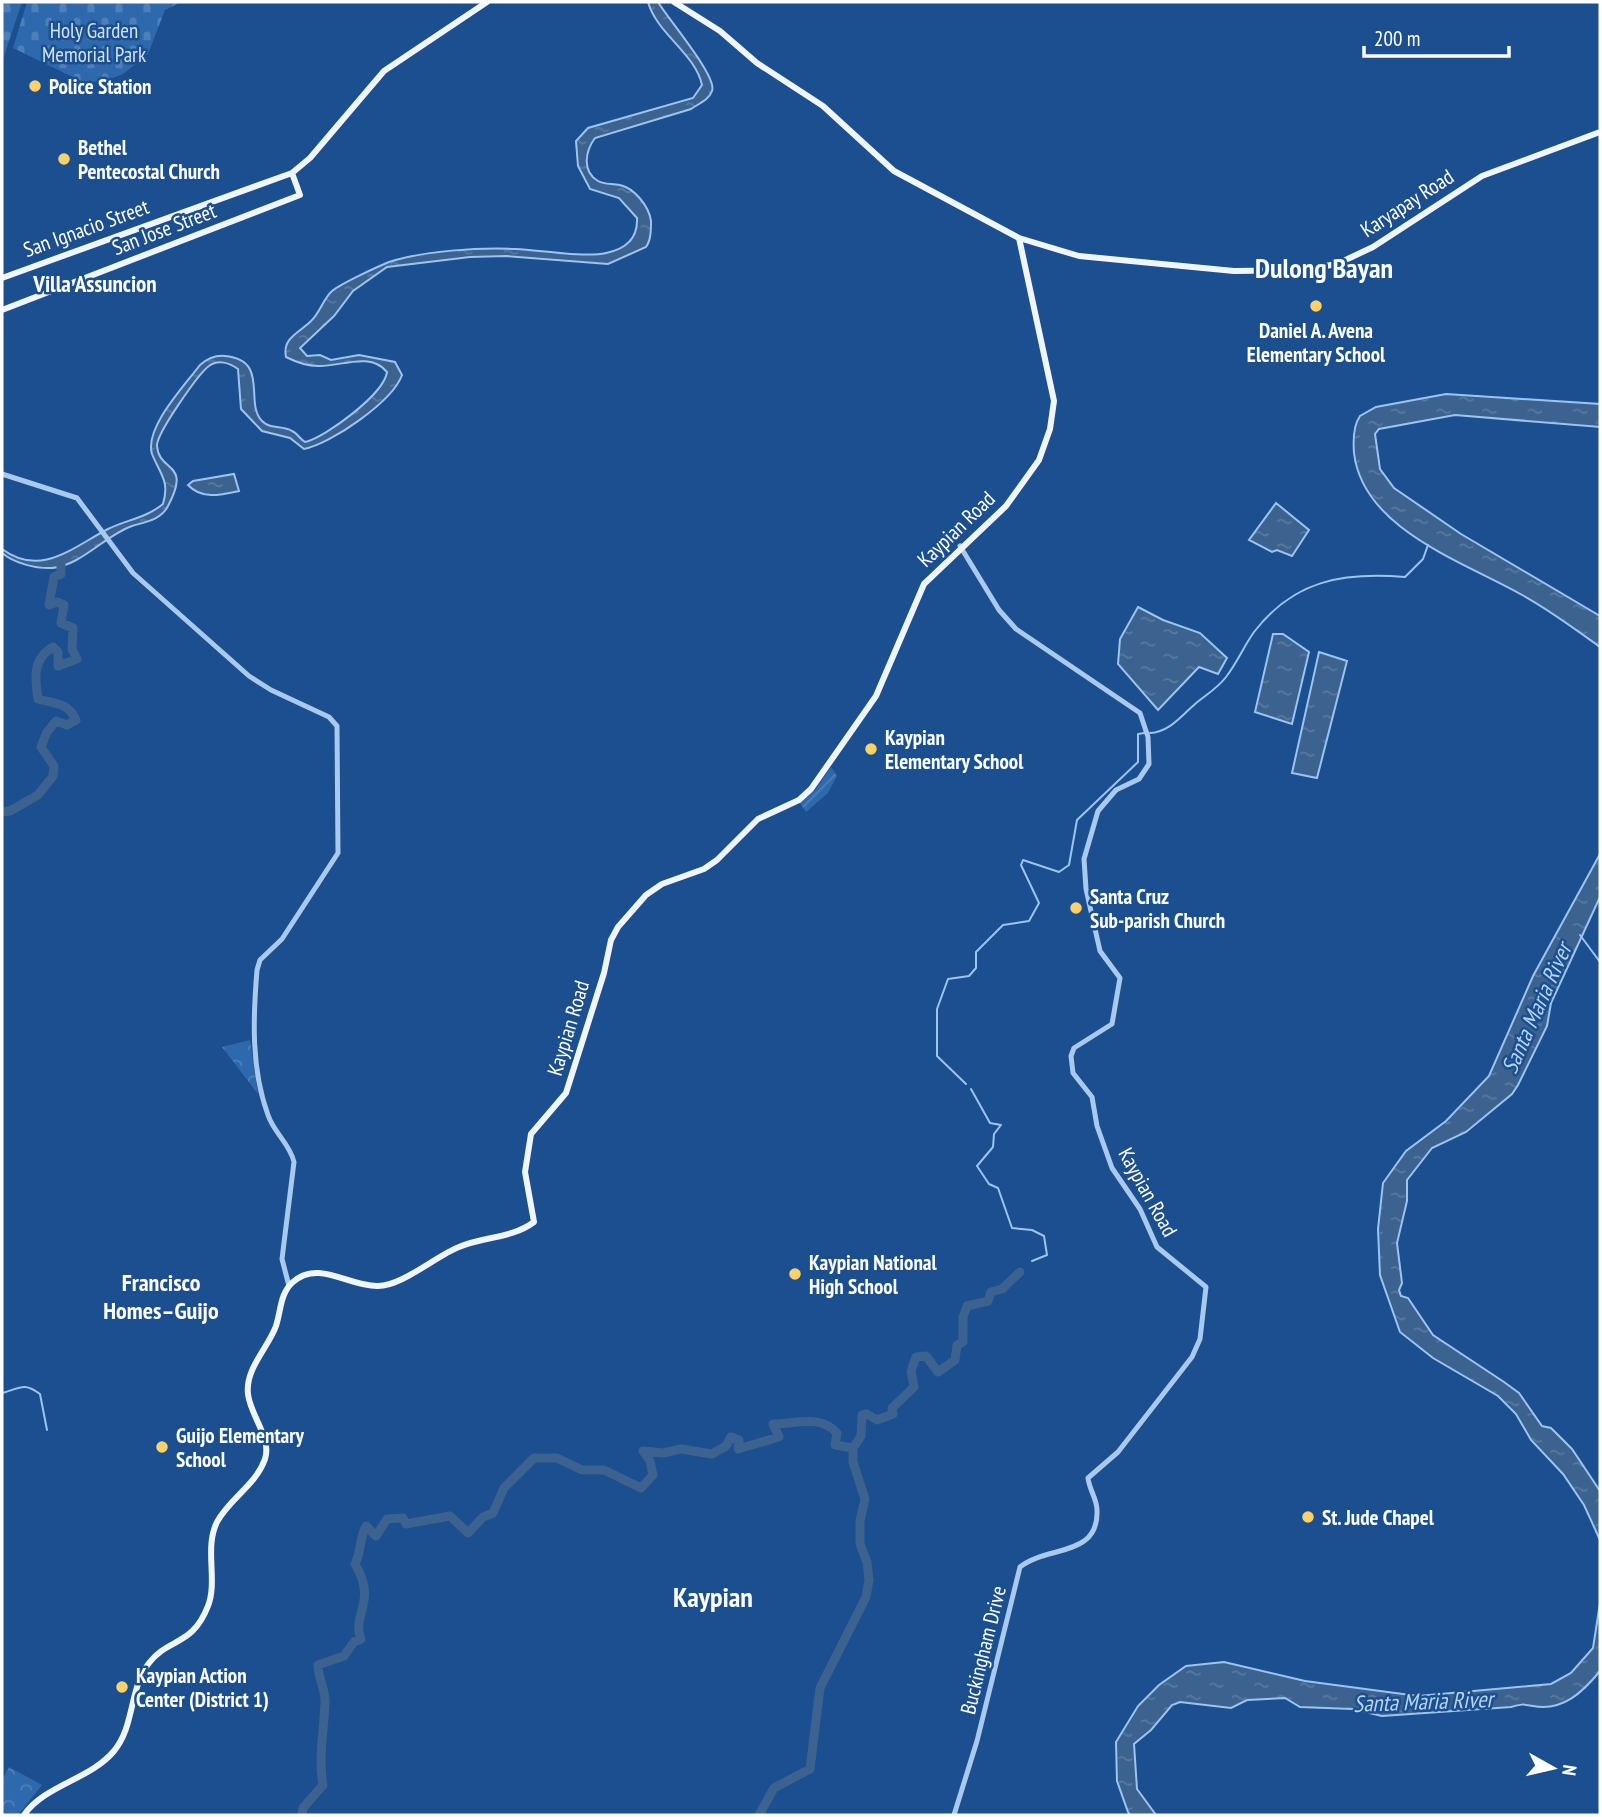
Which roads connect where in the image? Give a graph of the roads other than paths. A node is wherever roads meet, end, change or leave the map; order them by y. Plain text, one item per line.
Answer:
1 (487, 2) edge
2 (674, 2) edge
3 (1600, 132) edge
4 (292, 173) junction
5 (1019, 238) junction
6 (2, 278) edge
7 (2, 310) edge
8 (2, 474) edge
9 (960, 546) junction
10 (289, 1286) junction
11 (1206, 1287) joint
12 (24, 1815) edge
13 (954, 1815) edge

1 - 4 main road, San Ignacio Street
2 - 5 main road, Karyapay Road
3 - 5 main road, Karyapay Road
4 - 6 main road, San Ignacio Street
4 - 7 main road, San Jose Street
5 - 9 main road, Kaypian Road
8 - 10 street
9 - 10 main road, Kaypian Road
9 - 11 street, Kaypian Road
10 - 12 main road
11 - 13 street, Buckingham Drive

